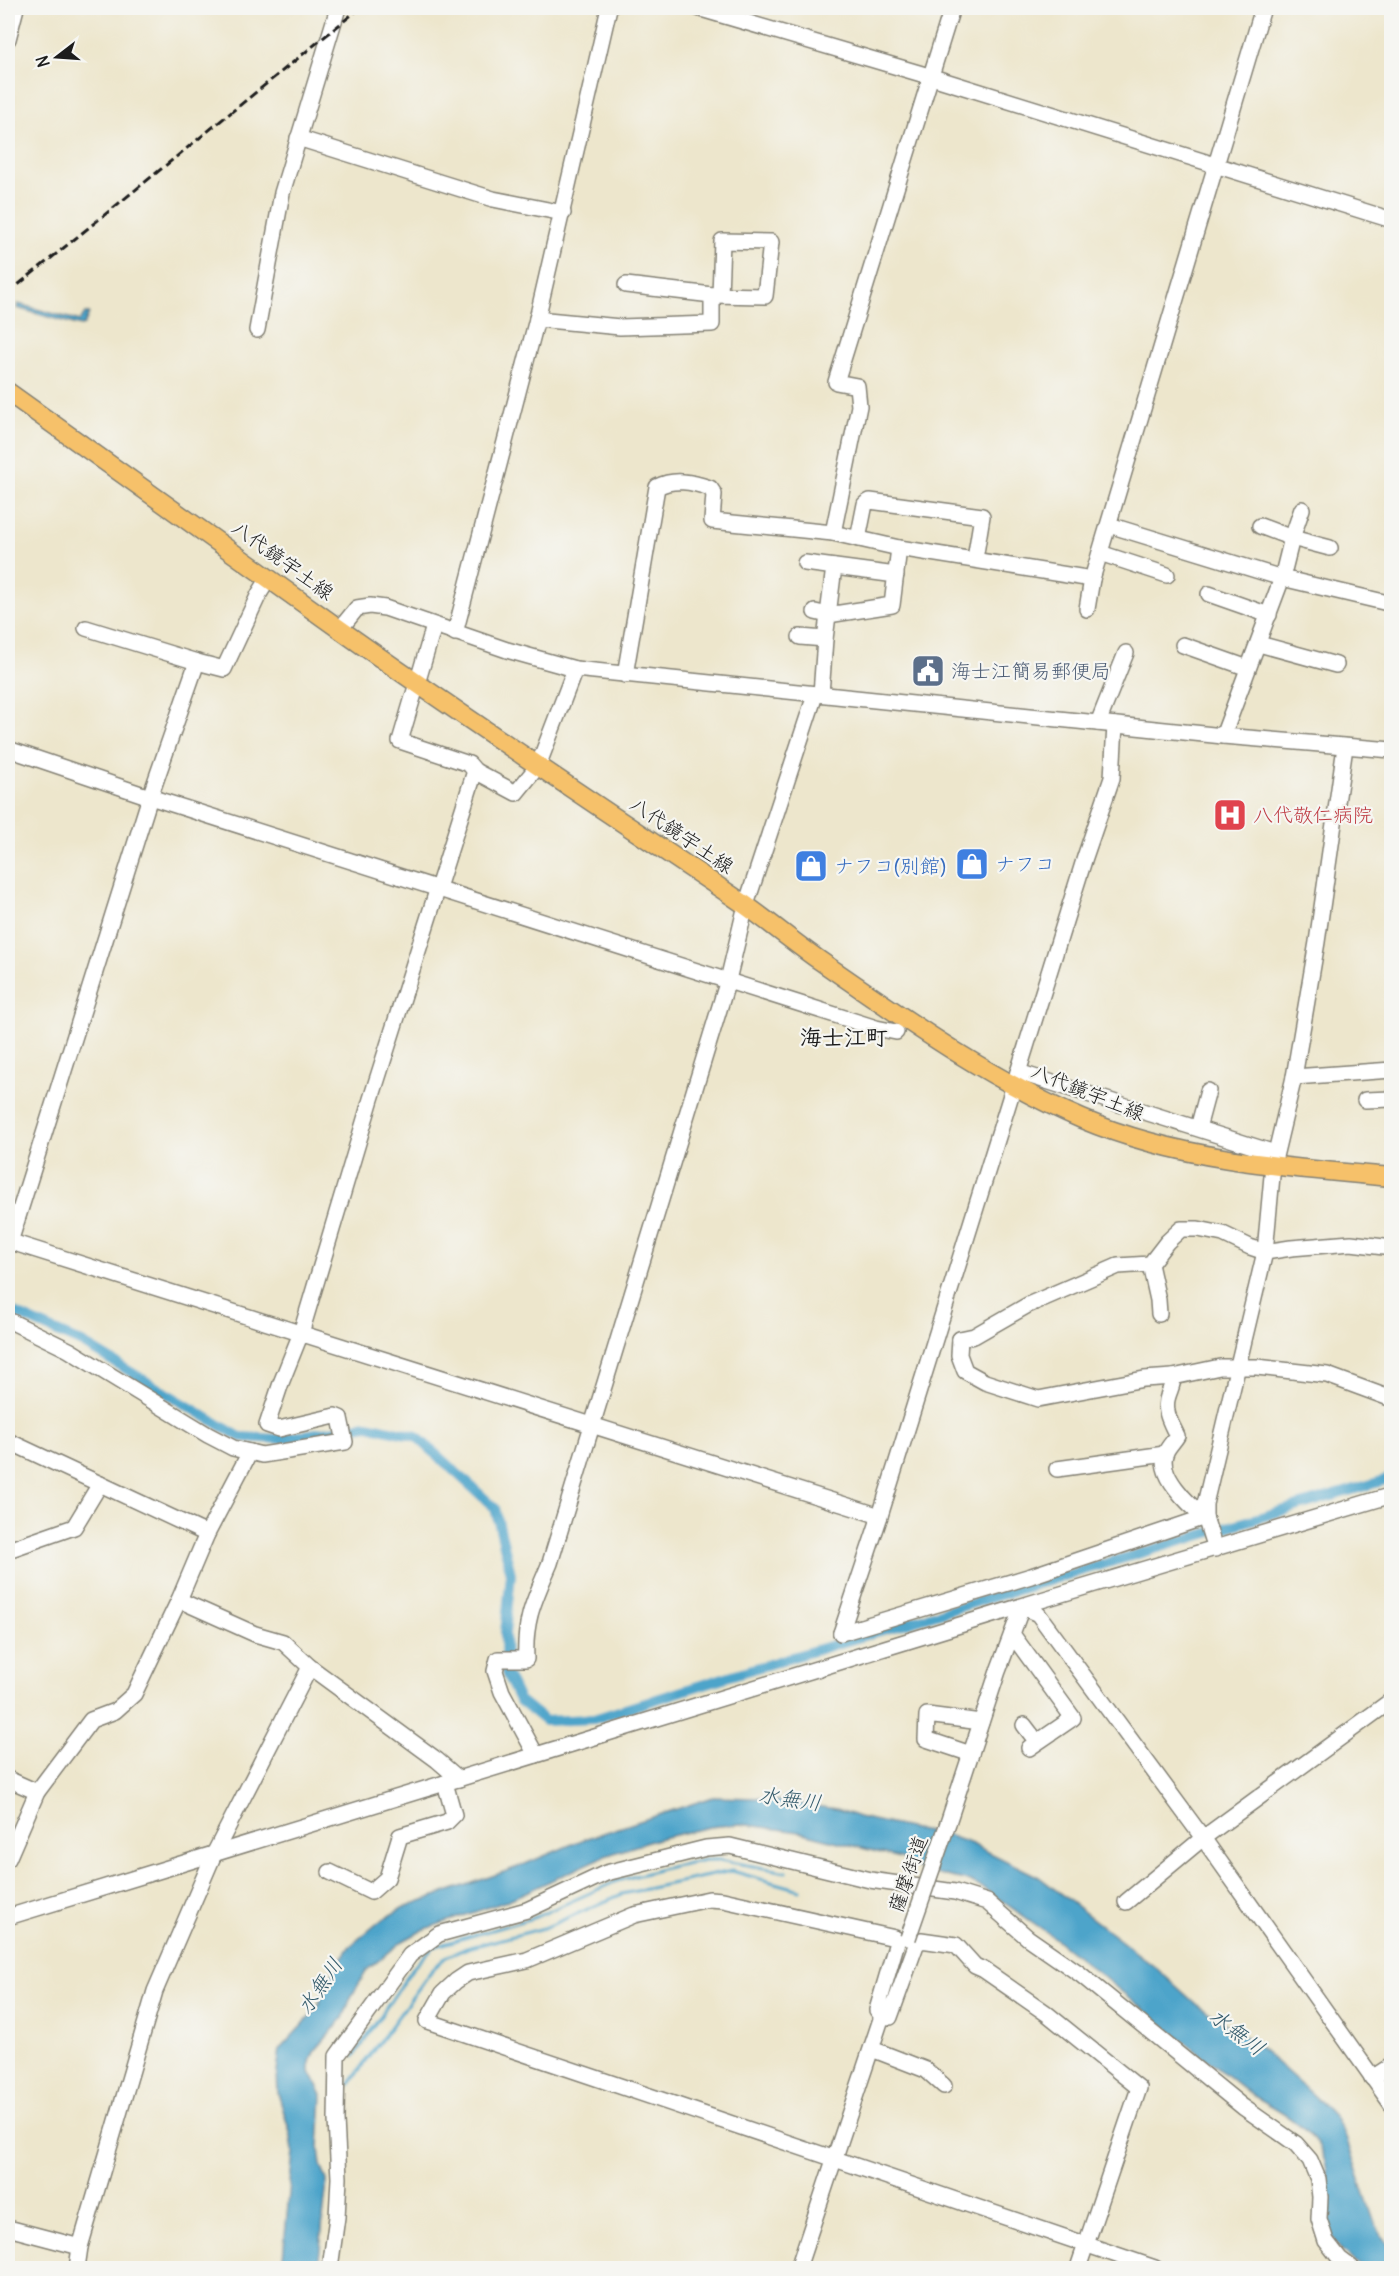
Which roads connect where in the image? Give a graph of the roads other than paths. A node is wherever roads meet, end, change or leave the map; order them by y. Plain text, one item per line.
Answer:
1 (16, 8) edge
2 (338, 8) edge
3 (609, 8) edge
4 (698, 8) edge
5 (952, 8) edge
6 (1263, 8) edge
7 (8, 39) edge
8 (932, 78) junction
9 (298, 138) junction
10 (1214, 166) junction
11 (563, 213) junction
12 (1392, 220) edge
13 (626, 285) dead end
14 (716, 295) junction
15 (537, 319) junction
16 (257, 330) dead end
17 (8, 393) edge
18 (1302, 509) dead end
19 (1109, 525) junction
20 (1260, 526) dead end
21 (833, 533) junction
22 (1292, 538) junction
23 (858, 539) junction
24 (899, 548) junction
25 (1330, 548) dead end
26 (1100, 553) junction
27 (975, 559) junction
28 (805, 563) dead end
29 (834, 567) junction
30 (896, 575) junction
31 (1167, 575) dead end
32 (270, 578) junction
33 (1282, 578) junction
34 (1092, 579) junction
35 (1209, 594) dead end
36 (1392, 604) edge
37 (1087, 609) dead end
38 (821, 614) junction
39 (1269, 615) junction
40 (435, 626) junction
41 (86, 628) dead end
42 (340, 629) junction
43 (455, 633) junction
44 (800, 637) dead end
45 (825, 639) junction
46 (1259, 644) junction
47 (1183, 645) dead end
48 (1126, 653) dead end
49 (197, 662) junction
50 (1336, 665) dead end
51 (1248, 668) junction
52 (574, 669) junction
53 (626, 675) junction
54 (419, 683) junction
55 (818, 695) junction
56 (1098, 723) junction
57 (1114, 724) junction
58 (1223, 736) junction
59 (1345, 747) junction
60 (8, 749) edge
61 (1392, 750) edge
62 (537, 766) junction
63 (475, 771) junction
64 (150, 797) junction
65 (438, 888) junction
66 (746, 906) junction
67 (728, 980) junction
68 (879, 1000) junction
69 (862, 1023) junction
70 (896, 1032) dead end
71 (1392, 1070) edge
72 (1294, 1077) junction
73 (1016, 1079) junction
74 (1208, 1091) dead end
75 (1392, 1099) edge
76 (1365, 1100) dead end
77 (1198, 1128) junction
78 (1274, 1159) junction
79 (1392, 1177) edge
80 (9, 1242) edge
81 (1392, 1248) edge
82 (1265, 1252) junction
83 (1150, 1264) junction
84 (1159, 1314) dead end
85 (8, 1320) edge
86 (940, 1324) junction
87 (301, 1333) junction
88 (960, 1339) junction
89 (1237, 1368) junction
90 (1173, 1377) junction
91 (1392, 1399) edge
92 (591, 1426) junction
93 (8, 1441) edge
94 (250, 1452) junction
95 (1165, 1454) junction
96 (1057, 1469) dead end
97 (100, 1484) junction
98 (1391, 1496) edge
99 (880, 1516) junction
100 (1205, 1517) junction
101 (207, 1534) junction
102 (1215, 1549) junction
103 (8, 1550) edge
104 (179, 1600) junction
105 (1022, 1607) junction
106 (1012, 1634) junction
107 (310, 1667) junction
108 (1392, 1700) edge
109 (981, 1722) junction
110 (1024, 1725) dead end
111 (971, 1754) junction
112 (536, 1755) junction
113 (8, 1779) edge
114 (452, 1781) junction
115 (37, 1792) junction
116 (1203, 1838) junction
117 (214, 1854) junction
118 (8, 1859) edge
119 (330, 1872) dead end
120 (1126, 1902) dead end
121 (8, 1917) edge
122 (882, 2016) junction
123 (872, 2049) junction
124 (1392, 2065) edge
125 (1372, 2078) junction
126 (944, 2086) dead end
127 (1392, 2105) edge
128 (836, 2158) junction
129 (8, 2228) edge
130 (1086, 2245) junction
131 (80, 2247) junction
132 (76, 2268) edge
133 (330, 2268) edge
134 (798, 2268) edge
135 (1078, 2268) edge
136 (1155, 2268) edge
137 (1352, 2268) edge

1 - 7 street
2 - 9 street
3 - 11 street
4 - 8 street
5 - 8 street
6 - 10 street
8 - 10 street
8 - 21 street
9 - 11 street
9 - 16 street
10 - 12 street
10 - 19 street
11 - 15 street
13 - 14 street
14 - 14 street
14 - 15 street
15 - 43 street
17 - 32 main road, 八代鏡宇土線
18 - 22 street
19 - 26 street
19 - 33 street
20 - 22 street
21 - 23 street
21 - 53 street
22 - 25 street
22 - 33 street
23 - 24 street
23 - 27 street
24 - 27 street
24 - 30 street
26 - 31 street
26 - 34 street
27 - 34 street
28 - 29 street
29 - 30 street
29 - 38 street
30 - 38 street
32 - 42 main road, 八代鏡宇土線
32 - 49 street
33 - 36 street
33 - 39 street
34 - 37 street
35 - 39 street
38 - 45 street
39 - 46 street
40 - 42 street
40 - 43 street
40 - 54 street
41 - 49 street
42 - 54 main road, 八代鏡宇土線
43 - 52 street
44 - 45 street
45 - 55 street
46 - 50 street
46 - 51 street
47 - 51 street
48 - 56 street
49 - 64 street
51 - 58 street
52 - 53 street
52 - 62 street
53 - 55 street
54 - 62 main road, 八代鏡宇土線
54 - 63 street
55 - 56 street
55 - 66 street
56 - 57 street
57 - 58 street
57 - 73 street
58 - 59 street
59 - 61 street
59 - 72 street
60 - 64 street
62 - 63 street
62 - 66 main road, 八代鏡宇土線
63 - 65 street
64 - 65 street
64 - 80 street
65 - 67 street
65 - 87 street
66 - 67 street
66 - 68 main road, 八代鏡宇土線
67 - 69 street
67 - 92 street
68 - 69 street
68 - 73 main road, 八代鏡宇土線
69 - 70 street
71 - 72 street
72 - 78 street
73 - 77 street
73 - 78 main road, 八代鏡宇土線
73 - 86 street
74 - 77 street
75 - 76 street
77 - 78 street
78 - 79 main road, 八代鏡宇土線
78 - 82 street
80 - 87 street
81 - 82 street
82 - 83 street
82 - 89 street
83 - 84 street
83 - 88 street
85 - 94 street
86 - 88 street
86 - 99 street
87 - 92 street
87 - 94 street
88 - 90 street
89 - 90 street
89 - 91 street
89 - 100 street
90 - 95 street
92 - 99 street
92 - 112 street
93 - 97 street
94 - 101 street
95 - 96 street
95 - 100 street
97 - 101 street
97 - 103 street
98 - 102 street
99 - 100 street
100 - 102 street
101 - 104 street
102 - 105 street
104 - 107 street
104 - 115 street
105 - 106 street, 薩摩街道
105 - 112 street
105 - 116 street
106 - 109 street, 薩摩街道
106 - 110 street
107 - 114 street
107 - 117 street
108 - 116 street
109 - 111 street, 薩摩街道
109 - 111 street
111 - 122 street, 薩摩街道, bridge
112 - 114 street
113 - 115 street
114 - 117 street
114 - 119 street
115 - 118 street
116 - 120 street
116 - 125 street
117 - 121 street
117 - 131 street
122 - 123 street
122 - 128 street
122 - 130 street
123 - 126 street
123 - 128 street
124 - 125 street
125 - 127 street
128 - 130 street
128 - 134 street
129 - 131 street
130 - 135 street
130 - 136 street
131 - 132 street
133 - 137 street

